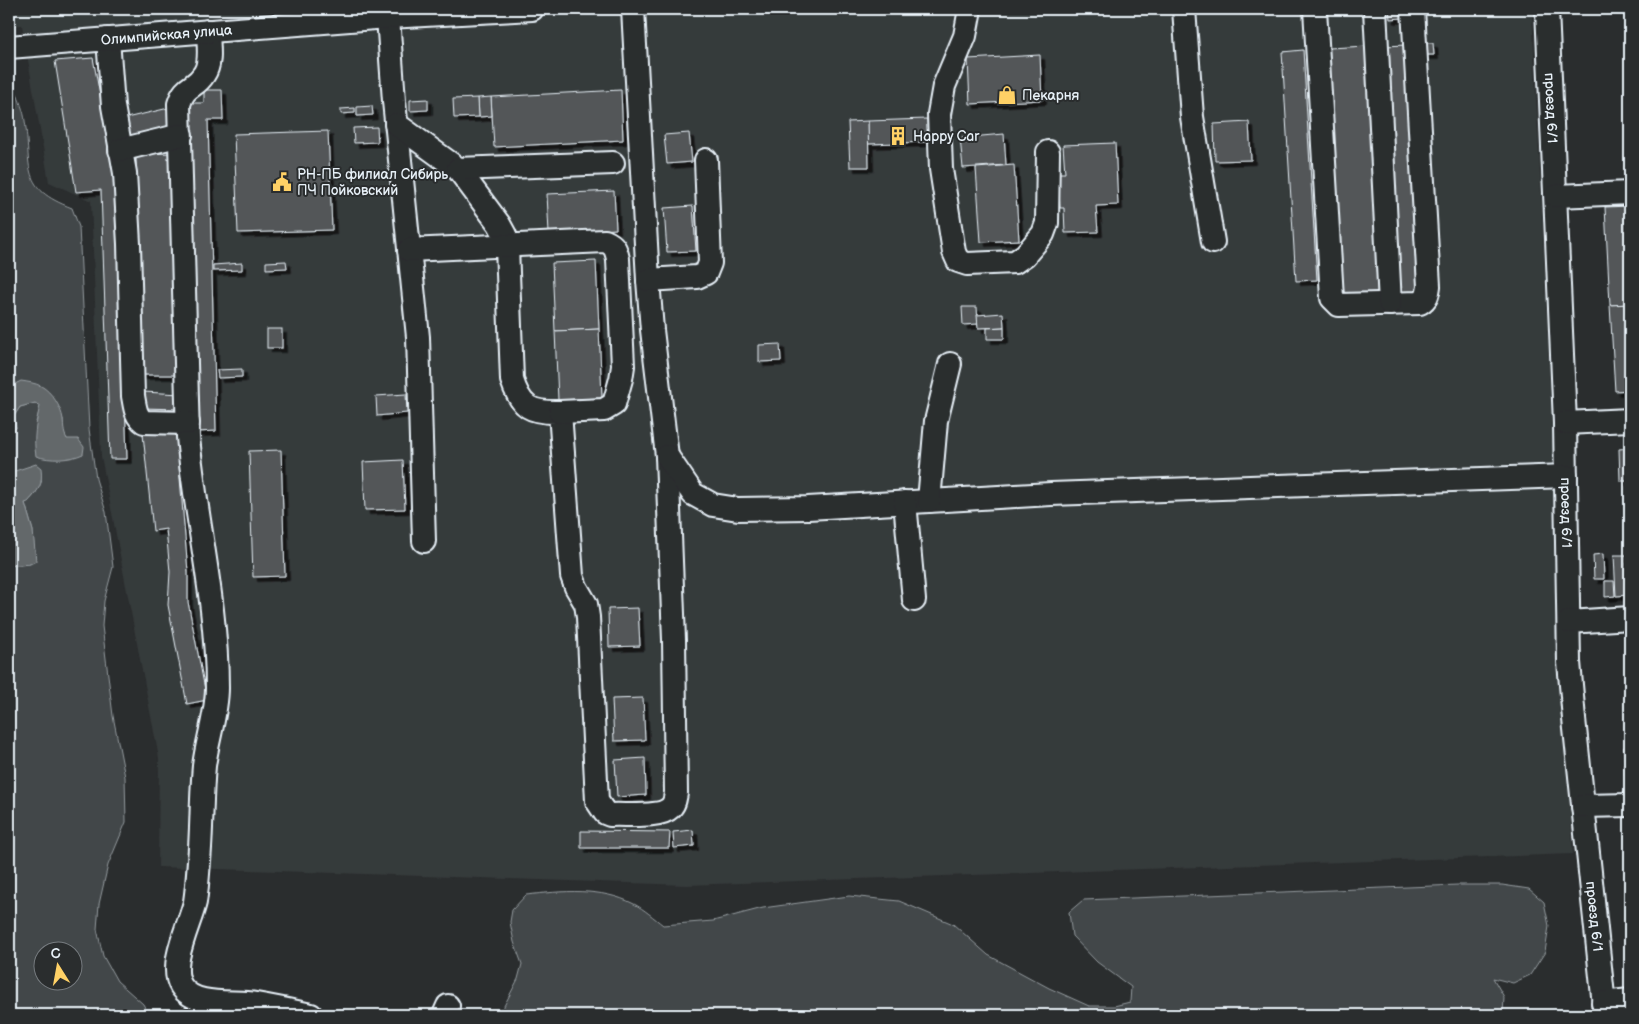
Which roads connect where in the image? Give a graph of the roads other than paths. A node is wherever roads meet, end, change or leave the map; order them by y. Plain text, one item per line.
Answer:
1 (532, 9) edge
2 (633, 9) edge
3 (970, 9) edge
4 (1184, 9) edge
5 (1315, 9) edge
6 (1375, 9) edge
7 (1413, 9) edge
8 (1547, 9) edge
9 (423, 12) edge
10 (388, 17) junction
11 (208, 31) junction
12 (108, 39) junction
13 (9, 47) edge
14 (396, 124) junction
15 (180, 135) junction
16 (120, 150) junction
17 (1048, 152) dead end
18 (706, 160) dead end
19 (613, 163) dead end
20 (458, 169) junction
21 (1630, 193) edge
22 (1556, 196) junction
23 (1213, 242) dead end
24 (507, 246) junction
25 (409, 250) junction
26 (648, 280) junction
27 (1390, 304) junction
28 (950, 364) dead end
29 (560, 412) junction
30 (1630, 420) edge
31 (188, 423) junction
32 (1565, 423) junction
33 (667, 456) junction
34 (1566, 476) junction
35 (929, 501) junction
36 (905, 502) junction
37 (424, 541) dead end
38 (914, 600) dead end
39 (1630, 618) edge
40 (1569, 622) junction
41 (1630, 805) edge
42 (1583, 806) junction
43 (1630, 1000) edge
44 (1604, 1009) edge
45 (311, 1015) edge

1 - 9 street, Олимпийская улица
2 - 26 street
3 - 17 street
4 - 23 street
5 - 27 street
6 - 27 street
7 - 27 street
8 - 22 street, проезд 6/1
9 - 10 street, Олимпийская улица
10 - 11 street, Олимпийская улица
10 - 14 street
11 - 12 street, Олимпийская улица
11 - 15 street
12 - 13 street, Олимпийская улица
12 - 16 street
14 - 20 street
14 - 25 street
15 - 16 street
15 - 31 street
16 - 31 street
18 - 26 street
19 - 20 street
20 - 24 street
21 - 22 street
22 - 32 street, проезд 6/1
24 - 25 street
24 - 29 street
24 - 29 street
25 - 37 street
26 - 33 street
28 - 35 street
29 - 33 street
30 - 32 street
31 - 45 street
32 - 34 street, проезд 6/1
33 - 36 street
34 - 35 street
34 - 40 street, проезд 6/1
35 - 36 street
36 - 38 street
39 - 40 street
40 - 42 street, проезд 6/1
41 - 42 street
42 - 44 street, проезд 6/1
43 - 44 street

